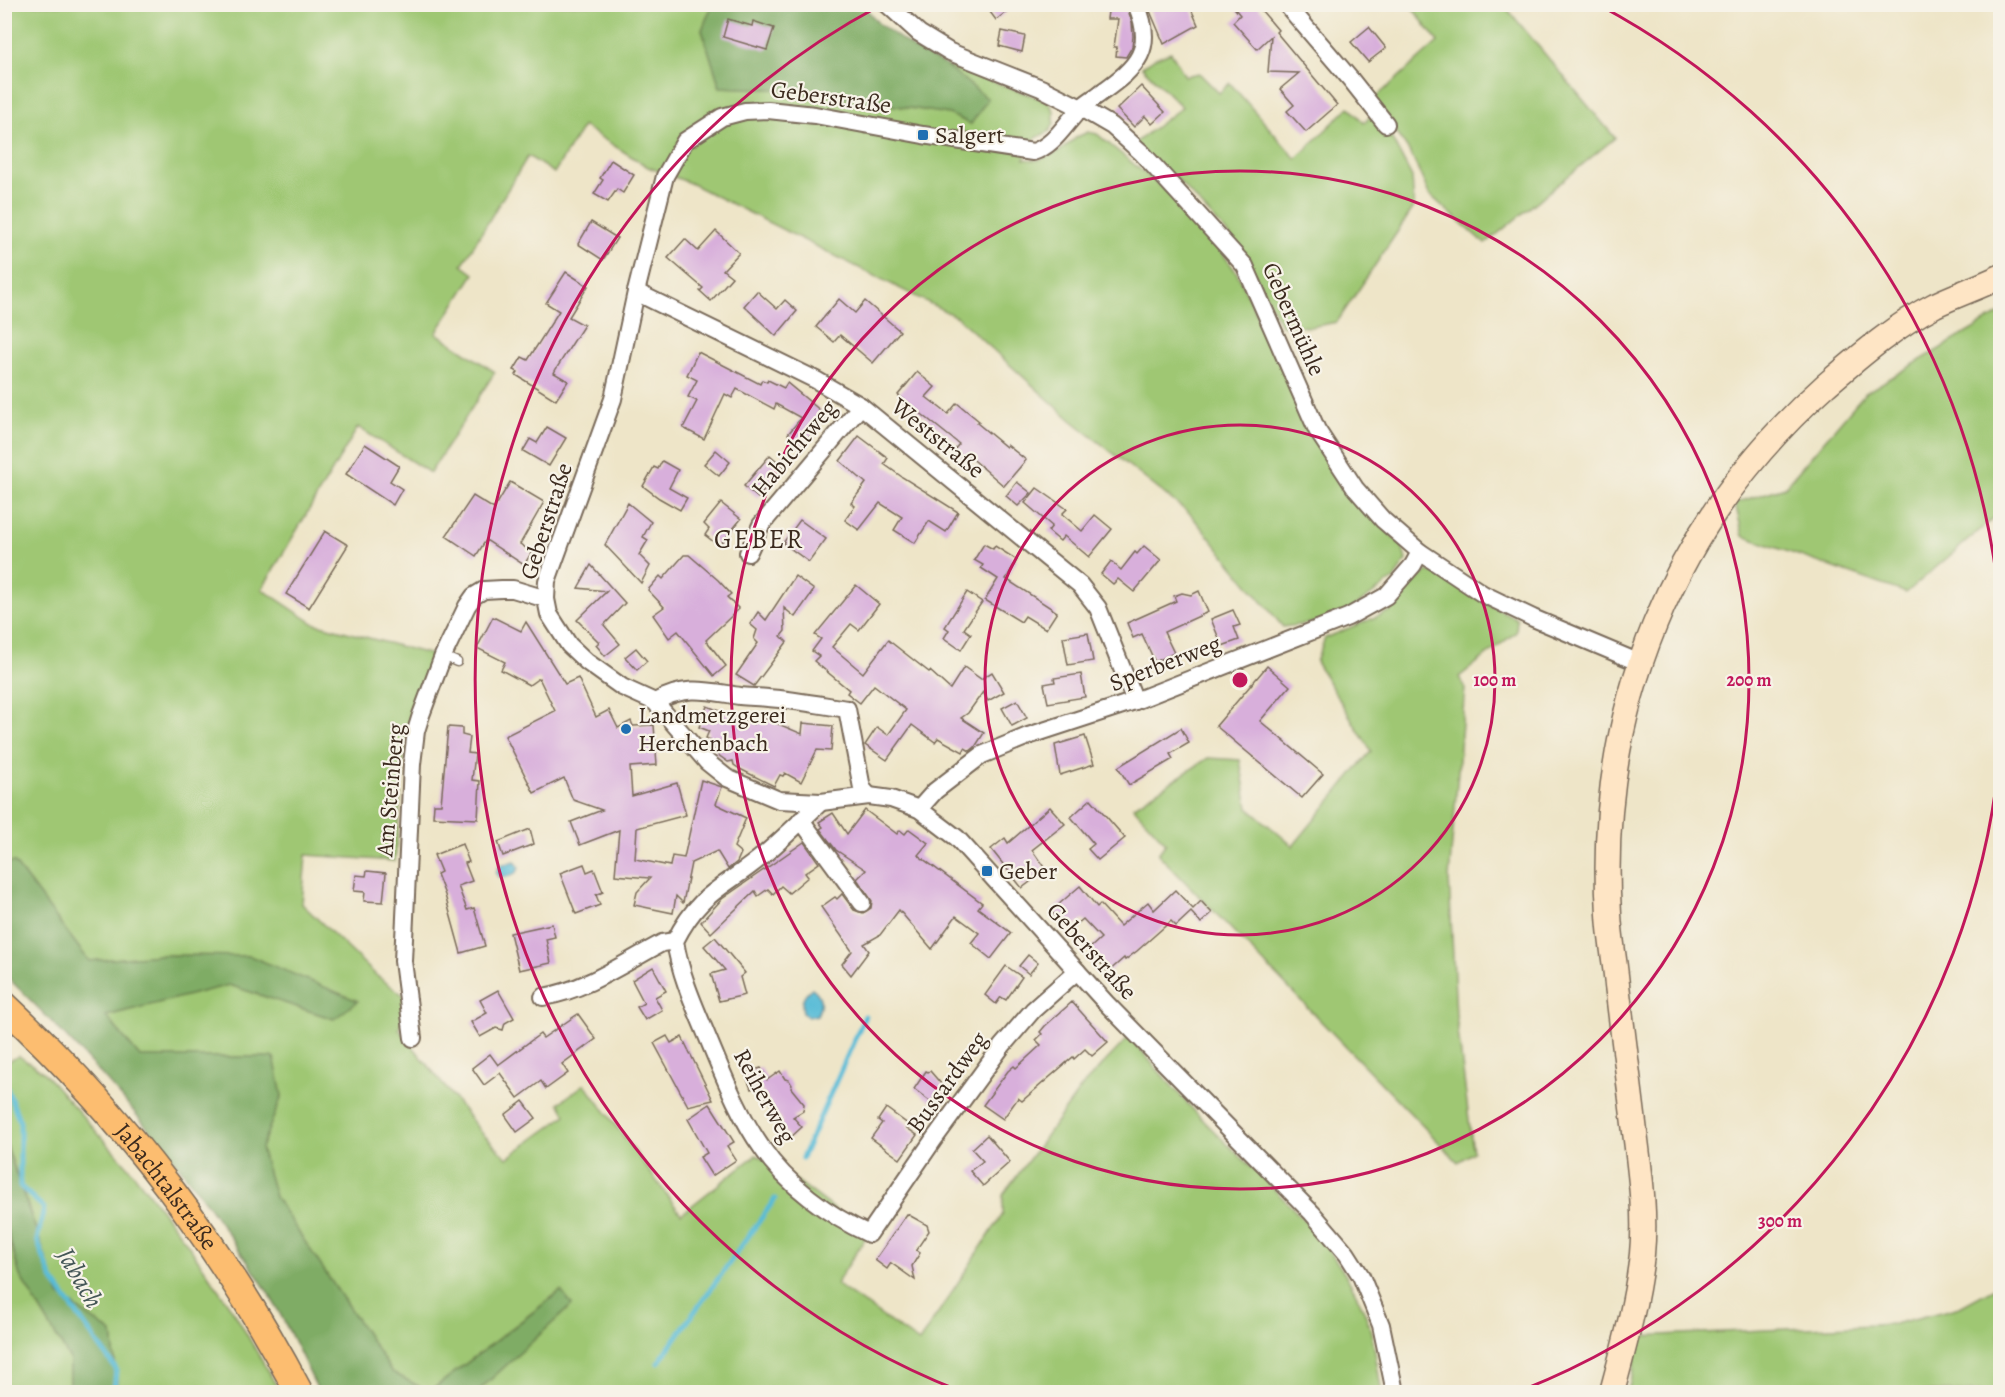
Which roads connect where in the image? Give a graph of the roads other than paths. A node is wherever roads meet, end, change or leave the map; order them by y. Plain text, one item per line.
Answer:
1 (886, 4) edge
2 (1136, 4) edge
3 (1286, 4) edge
4 (1081, 108) junction
5 (1386, 124) dead end
6 (2001, 277) edge
7 (636, 292) junction
8 (861, 406) junction
9 (1420, 552) junction
10 (748, 553) dead end
11 (546, 598) junction
12 (1640, 663) junction
13 (1135, 701) junction
14 (655, 702) junction
15 (869, 796) junction
16 (821, 802) junction
17 (919, 809) junction
18 (801, 820) junction
19 (862, 903) dead end
20 (675, 940) junction
21 (1077, 971) junction
22 (543, 997) dead end
23 (9, 1017) edge
24 (413, 1038) dead end
25 (869, 1233) joint
26 (298, 1392) edge
27 (1395, 1392) edge
28 (1612, 1392) edge

1 - 4 street, Gebermühle
2 - 4 street
3 - 5 street
4 - 7 street, Geberstraße
4 - 9 street, Gebermühle
6 - 12 street
7 - 8 street, Weststraße
7 - 11 street, Geberstraße
8 - 10 street, Habichtweg
8 - 13 street, Weststraße
9 - 12 street, Gebermühle
9 - 13 street, Sperberweg
11 - 14 street, Geberstraße
11 - 24 street, Am Steinberg
12 - 28 street
13 - 17 street, Sperberweg
14 - 15 street
14 - 16 street, Geberstraße
15 - 16 street, Geberstraße
15 - 17 street, Geberstraße
16 - 18 street
17 - 21 street, Geberstraße
18 - 19 street
18 - 20 street
20 - 22 street
20 - 25 street, Reiherweg
21 - 25 street, Bussardweg
21 - 27 street, Geberstraße
23 - 26 main road, Jabachtalstraße

